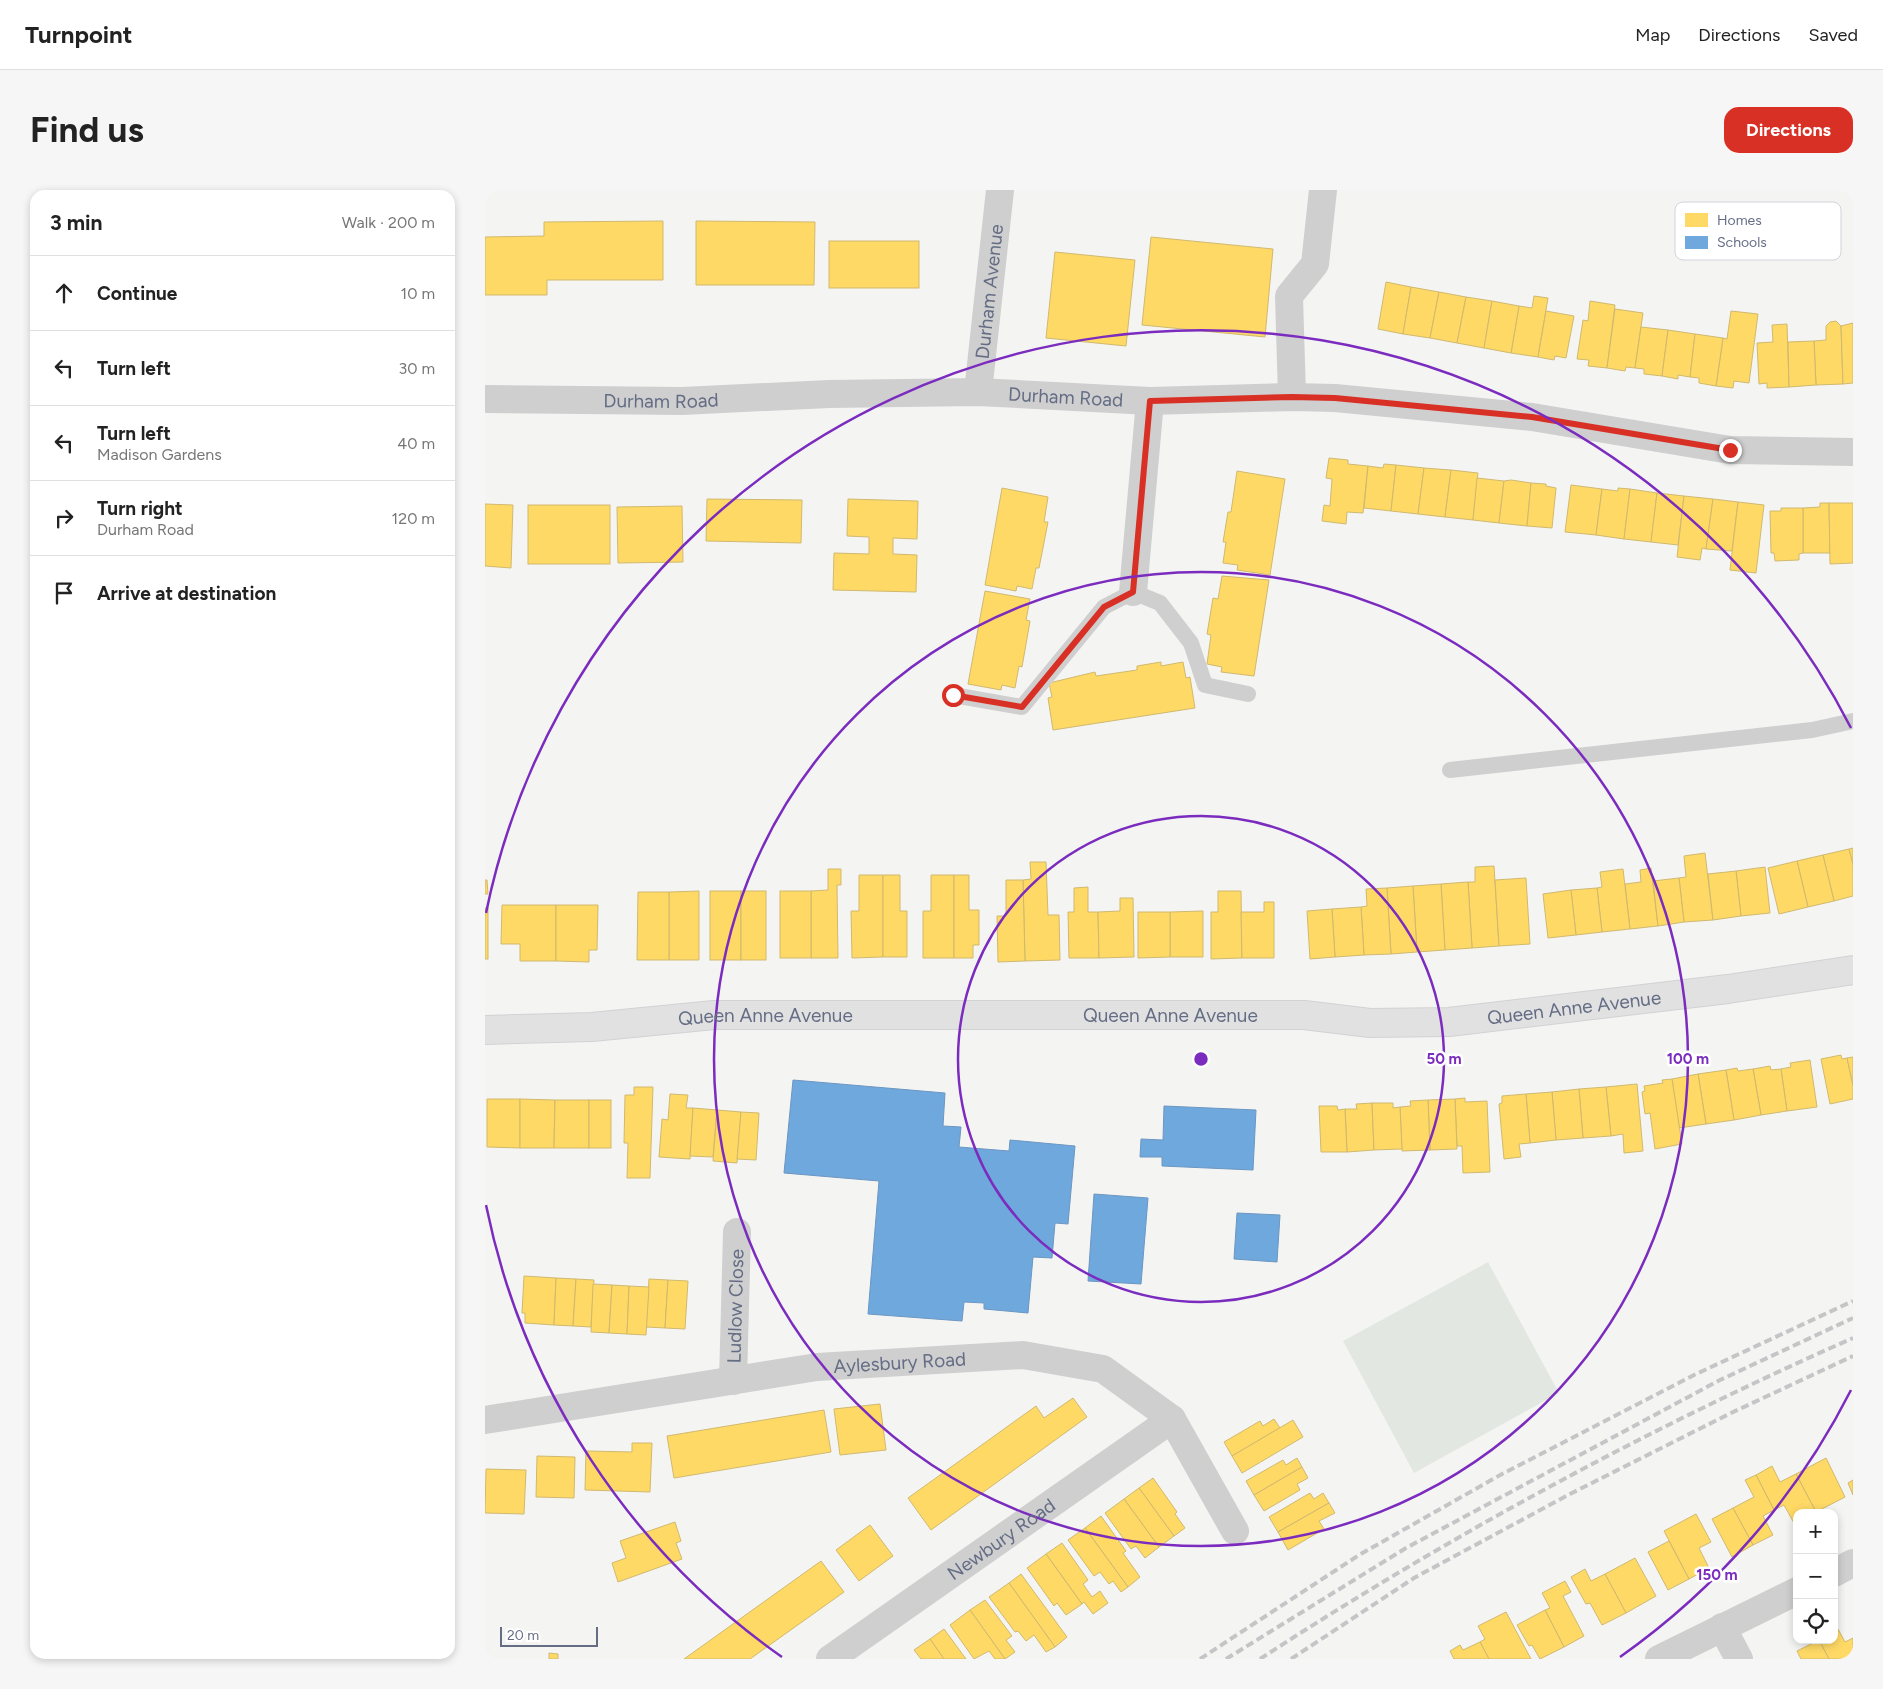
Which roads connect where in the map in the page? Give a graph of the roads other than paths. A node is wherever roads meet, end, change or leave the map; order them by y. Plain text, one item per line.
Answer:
1 (1000, 190) edge
2 (1323, 190) edge
3 (978, 392) junction
4 (1292, 397) junction
5 (485, 398) edge
6 (1150, 401) junction
7 (1853, 452) edge
8 (1133, 592) junction
9 (1248, 694) dead end
10 (953, 695) dead end
11 (1853, 721) edge
12 (1451, 770) dead end
13 (1853, 970) edge
14 (485, 1030) edge
15 (737, 1232) dead end
16 (733, 1381) junction
17 (1172, 1419) junction
18 (485, 1420) edge
19 (1235, 1531) dead end
20 (1853, 1564) edge
21 (1838, 1571) edge
22 (1793, 1593) edge
23 (1722, 1627) junction
24 (830, 1659) edge
25 (1659, 1659) edge
26 (1739, 1659) edge

1 - 3 street, Durham Avenue
2 - 4 street
3 - 5 street, Durham Road
3 - 6 street, Durham Road
4 - 6 street, Durham Road
4 - 7 street, Durham Road
6 - 8 street
8 - 9 lane
8 - 10 lane
11 - 12 lane
13 - 14 street, Queen Anne Avenue
15 - 16 street, Ludlow Close
16 - 17 street, Aylesbury Road
16 - 18 street, Aylesbury Road
17 - 19 street, Aylesbury Road
17 - 24 street, Newbury Road
20 - 21 street
22 - 23 street
23 - 25 street
23 - 26 street

